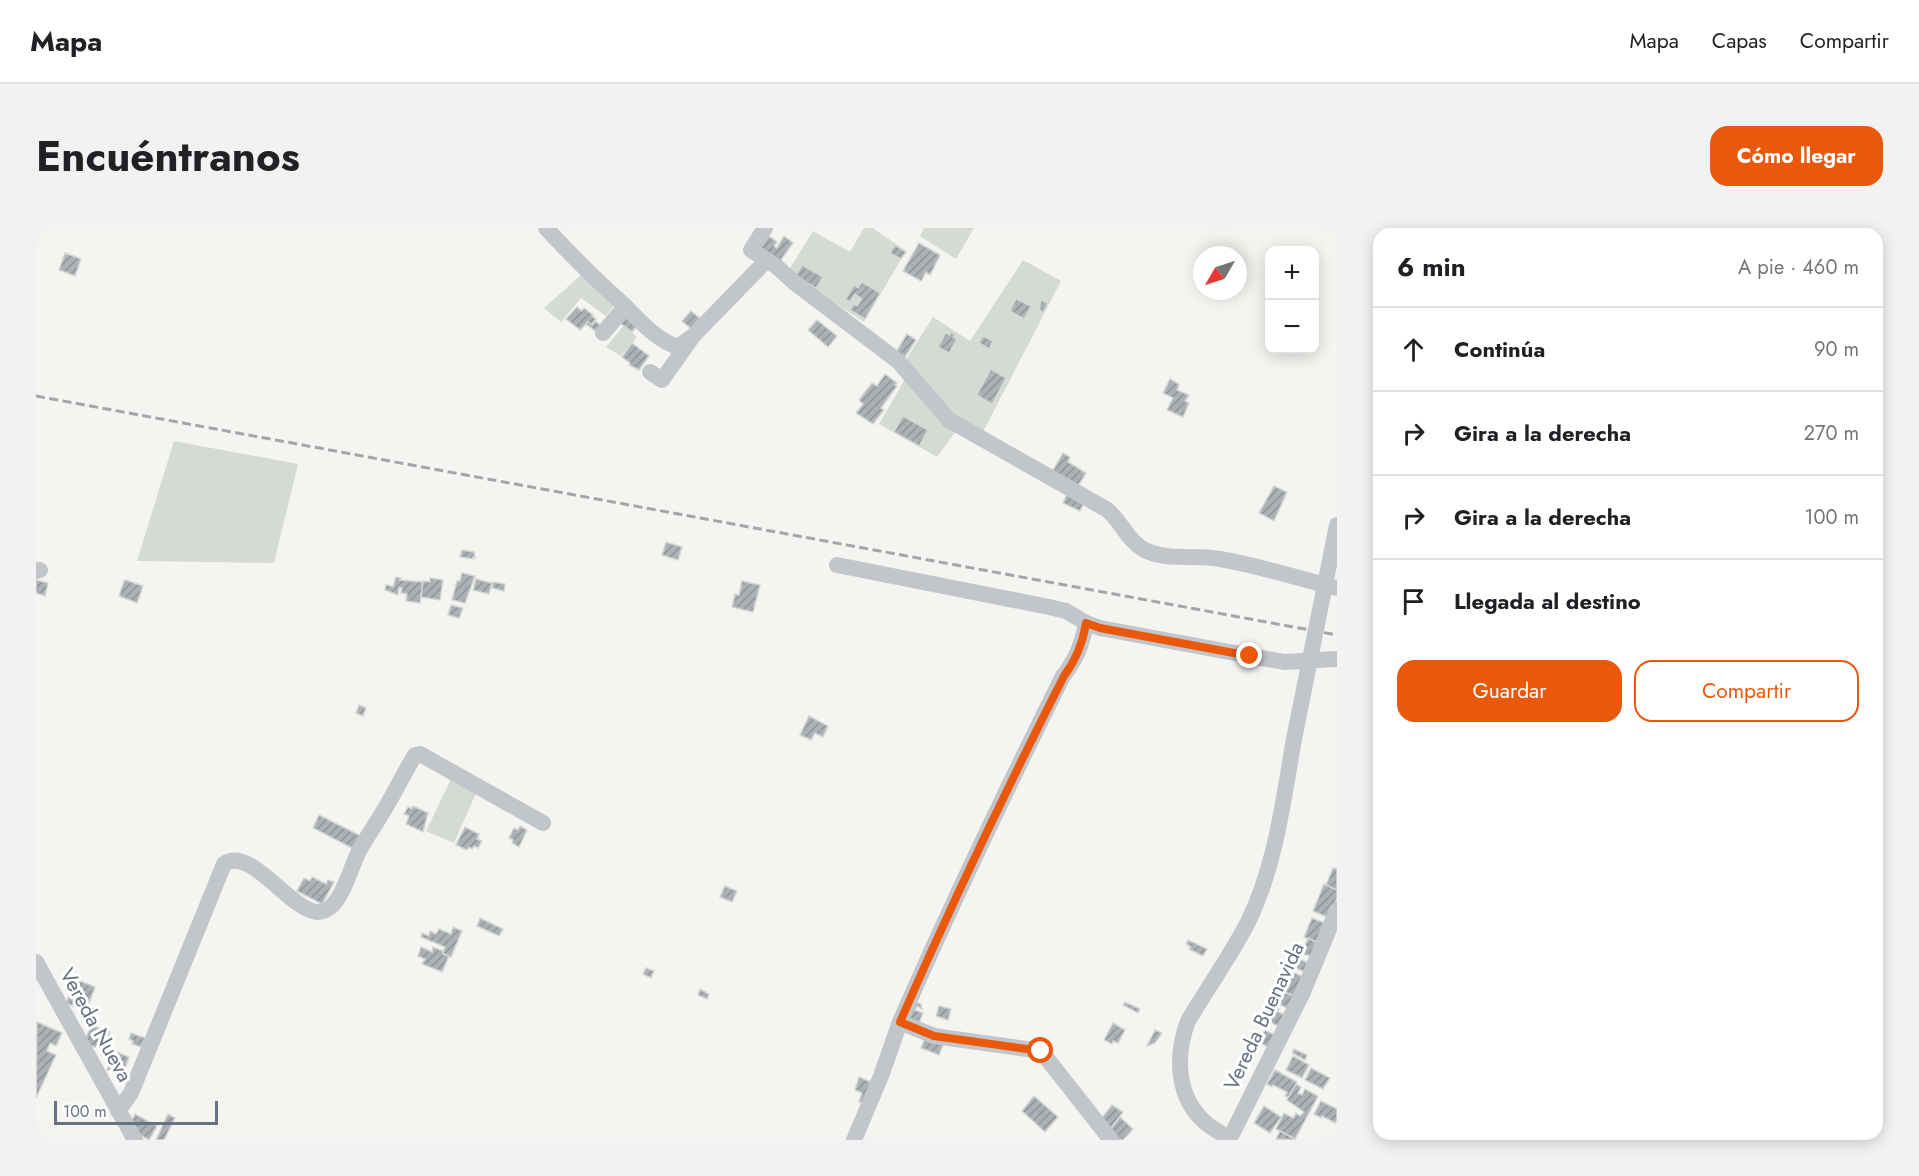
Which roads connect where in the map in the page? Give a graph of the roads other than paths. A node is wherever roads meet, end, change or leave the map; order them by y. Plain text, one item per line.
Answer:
1 (546, 228) edge
2 (765, 228) edge
3 (767, 260) junction
4 (625, 307) junction
5 (603, 333) dead end
6 (693, 336) junction
7 (650, 372) dead end
8 (1337, 525) edge
9 (837, 565) dead end
10 (1337, 588) edge
11 (1086, 623) junction
12 (1337, 659) edge
13 (543, 823) dead end
14 (1337, 910) edge
15 (36, 962) edge
16 (900, 1022) junction
17 (118, 1111) junction
18 (135, 1140) edge
19 (854, 1140) edge
20 (1111, 1140) edge
21 (1229, 1140) edge

1 - 4 street
2 - 3 street
3 - 6 street
3 - 10 street
4 - 5 street
4 - 6 street
6 - 7 street
8 - 21 street, bridge
9 - 11 street
11 - 12 street
11 - 16 street
13 - 17 street
14 - 21 street, Vereda Buenavida
15 - 17 street, Vereda Nueva
16 - 19 street
16 - 20 street
17 - 18 street, Vereda Nueva

